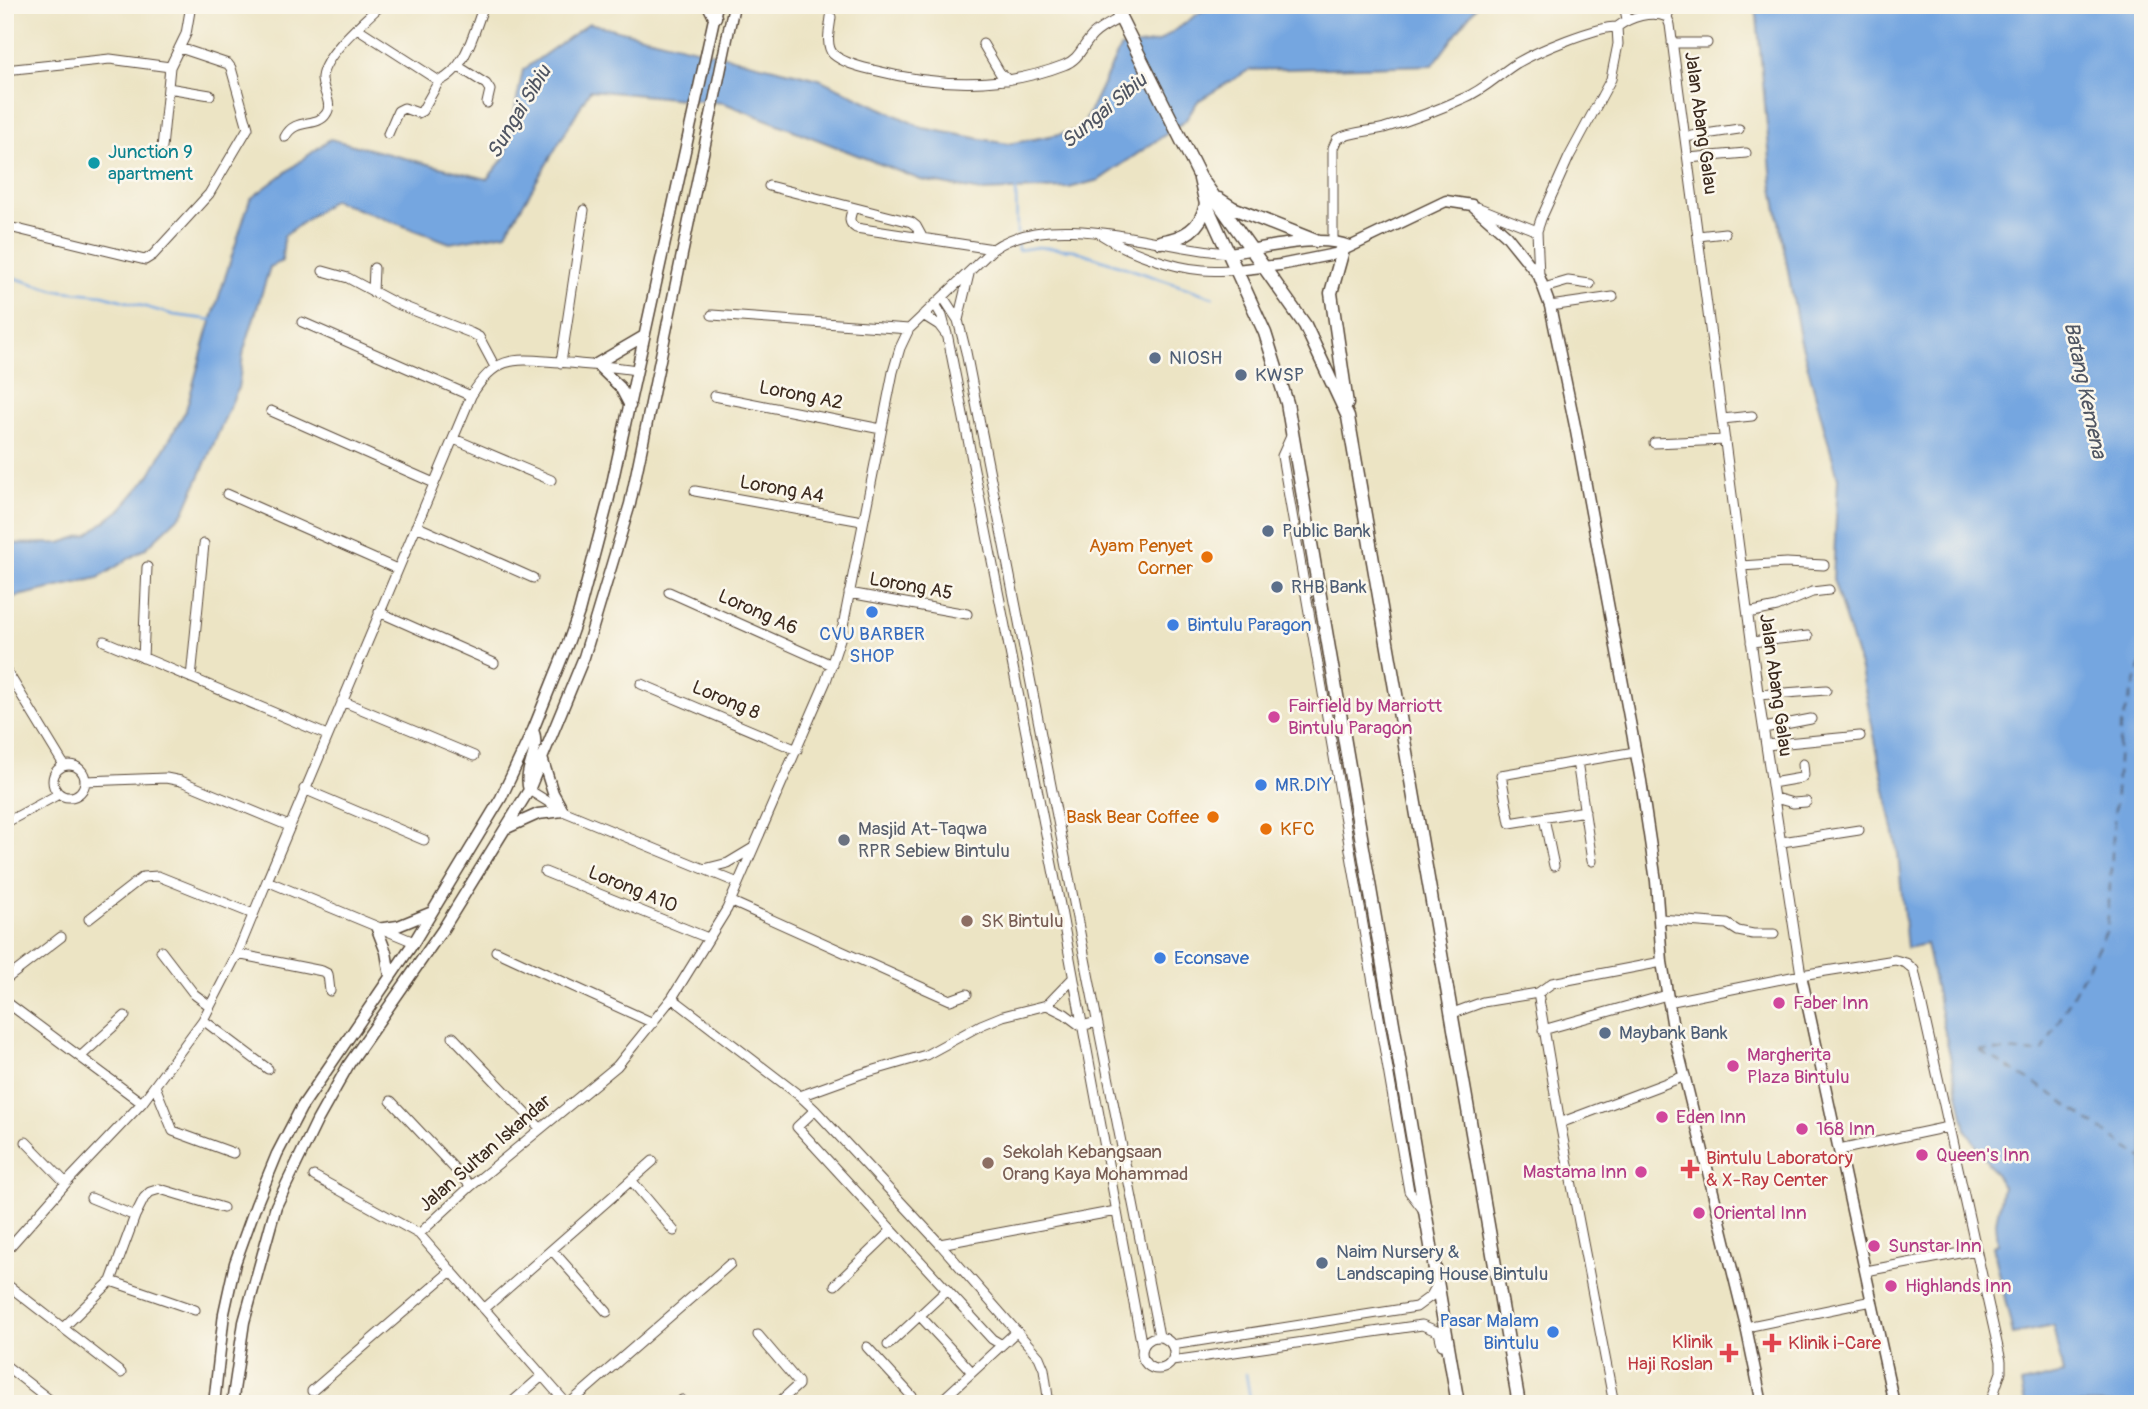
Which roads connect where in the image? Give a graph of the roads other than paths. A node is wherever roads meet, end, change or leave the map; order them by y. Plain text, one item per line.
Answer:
1 (191, 5) edge
2 (381, 5) edge
3 (484, 5) edge
4 (734, 5) edge
5 (1624, 5) edge
6 (1671, 5) edge
7 (714, 9) edge
8 (1117, 11) edge
9 (1667, 17) junction
10 (831, 18) dead end
11 (1627, 19) junction
12 (1617, 27) junction
13 (357, 28) junction
14 (1672, 43) junction
15 (1707, 43) dead end
16 (983, 44) dead end
17 (180, 48) junction
18 (170, 67) junction
19 (459, 67) junction
20 (5, 70) edge
21 (439, 80) junction
22 (1008, 80) junction
23 (168, 88) junction
24 (210, 95) dead end
25 (487, 103) dead end
26 (1739, 129) dead end
27 (388, 134) dead end
28 (1685, 136) junction
29 (285, 137) dead end
30 (162, 148) dead end
31 (1746, 153) dead end
32 (1688, 158) junction
33 (769, 186) dead end
34 (1209, 199) junction
35 (1472, 205) junction
36 (853, 208) junction
37 (583, 210) dead end
38 (898, 219) junction
39 (5, 226) edge
40 (1537, 231) junction
41 (1098, 233) junction
42 (1725, 233) dead end
43 (895, 235) junction
44 (1698, 236) junction
45 (922, 237) junction
46 (1316, 241) junction
47 (1160, 242) junction
48 (1342, 246) junction
49 (993, 249) junction
50 (1250, 251) junction
51 (1229, 253) junction
52 (1263, 267) junction
53 (374, 268) dead end
54 (1236, 270) junction
55 (323, 271) dead end
56 (970, 272) junction
57 (1538, 276) junction
58 (1590, 284) dead end
59 (1544, 288) junction
60 (373, 292) junction
61 (943, 297) junction
62 (1613, 297) dead end
63 (935, 304) junction
64 (1550, 306) junction
65 (712, 315) dead end
66 (923, 315) junction
67 (958, 320) junction
68 (302, 322) dead end
69 (909, 329) junction
70 (644, 336) junction
71 (948, 338) junction
72 (561, 363) junction
73 (596, 364) junction
74 (495, 367) junction
75 (636, 370) junction
76 (471, 396) junction
77 (715, 396) dead end
78 (630, 406) junction
79 (648, 409) junction
80 (271, 411) dead end
81 (1752, 416) dead end
82 (1348, 417) junction
83 (1722, 419) junction
84 (881, 429) junction
85 (454, 439) junction
86 (1725, 440) junction
87 (1654, 443) dead end
88 (551, 480) dead end
89 (435, 483) junction
90 (695, 491) dead end
91 (227, 494) dead end
92 (862, 521) junction
93 (416, 526) junction
94 (204, 544) dead end
95 (1824, 565) dead end
96 (1741, 566) junction
97 (147, 567) dead end
98 (397, 569) junction
99 (533, 578) dead end
100 (1829, 590) dead end
101 (670, 592) dead end
102 (849, 593) junction
103 (379, 612) junction
104 (1748, 613) junction
105 (967, 614) dead end
106 (1808, 636) dead end
107 (104, 641) dead end
108 (1751, 642) junction
109 (142, 658) junction
110 (494, 663) dead end
111 (832, 665) junction
112 (5, 668) edge
113 (191, 678) junction
114 (640, 684) dead end
115 (1826, 690) dead end
116 (1758, 695) junction
117 (342, 701) junction
118 (1811, 719) dead end
119 (1763, 728) junction
120 (533, 730) junction
121 (327, 735) junction
122 (1860, 736) dead end
123 (1766, 745) junction
124 (797, 750) junction
125 (1635, 752) junction
126 (474, 756) dead end
127 (542, 758) junction
128 (1577, 761) junction
129 (1804, 764) dead end
130 (64, 765) junction
131 (85, 781) junction
132 (1772, 783) junction
133 (304, 789) junction
134 (529, 790) junction
135 (59, 794) junction
136 (1775, 798) junction
137 (1806, 802) dead end
138 (563, 811) junction
139 (1585, 811) junction
140 (1544, 818) junction
141 (5, 823) edge
142 (289, 826) junction
143 (508, 828) junction
144 (1859, 830) dead end
145 (424, 840) dead end
146 (1782, 842) junction
147 (754, 848) junction
148 (1592, 861) dead end
149 (1554, 866) dead end
150 (704, 869) junction
151 (545, 872) dead end
152 (267, 881) junction
153 (738, 883) junction
154 (730, 901) junction
155 (1073, 902) junction
156 (432, 912) junction
157 (253, 914) junction
158 (89, 919) dead end
159 (1660, 919) junction
160 (377, 929) junction
161 (443, 929) junction
162 (1774, 934) dead end
163 (61, 937) dead end
164 (708, 938) junction
165 (414, 943) junction
166 (161, 950) dead end
167 (496, 951) dead end
168 (237, 954) junction
169 (1662, 962) junction
170 (1801, 975) junction
171 (390, 976) junction
172 (1072, 976) junction
173 (5, 981) edge
174 (330, 991) dead end
175 (1538, 993) junction
176 (967, 994) dead end
177 (1667, 998) junction
178 (672, 999) junction
179 (5, 1000) edge
180 (1046, 1005) junction
181 (210, 1006) junction
182 (1452, 1013) junction
183 (125, 1016) dead end
184 (203, 1020) junction
185 (1097, 1022) junction
186 (653, 1023) junction
187 (1081, 1026) junction
188 (1543, 1030) junction
189 (453, 1037) dead end
190 (80, 1057) junction
191 (268, 1069) dead end
192 (1685, 1076) junction
193 (155, 1086) junction
194 (800, 1096) junction
195 (391, 1101) dead end
196 (142, 1103) junction
197 (816, 1110) junction
198 (1560, 1123) junction
199 (1948, 1127) junction
200 (540, 1128) junction
201 (26, 1142) dead end
202 (1839, 1150) junction
203 (233, 1153) dead end
204 (653, 1161) dead end
205 (314, 1176) dead end
206 (631, 1180) junction
207 (66, 1183) junction
208 (471, 1186) junction
209 (92, 1198) dead end
210 (223, 1208) dead end
211 (1116, 1211) junction
212 (135, 1216) junction
213 (892, 1230) junction
214 (674, 1231) dead end
215 (419, 1234) junction
216 (940, 1244) junction
217 (552, 1250) junction
218 (1976, 1250) junction
219 (5, 1252) edge
220 (730, 1264) dead end
221 (1866, 1270) junction
222 (451, 1271) junction
223 (111, 1281) junction
224 (5, 1283) edge
225 (1437, 1284) junction
226 (835, 1285) dead end
227 (947, 1290) junction
228 (1872, 1301) junction
229 (484, 1309) junction
230 (195, 1310) dead end
231 (607, 1312) dead end
232 (919, 1315) junction
233 (1746, 1327) junction
234 (63, 1328) junction
235 (1017, 1331) junction
236 (758, 1335) dead end
237 (1159, 1336) junction
238 (888, 1345) dead end
239 (1002, 1345) junction
240 (1172, 1345) junction
241 (867, 1347) dead end
242 (1142, 1347) junction
243 (1172, 1361) junction
244 (5, 1365) edge
245 (972, 1372) junction
246 (121, 1374) dead end
247 (542, 1376) junction
248 (1892, 1389) junction
249 (312, 1391) dead end
250 (941, 1401) dead end
251 (55, 1404) edge
252 (214, 1404) edge
253 (232, 1404) edge
254 (510, 1404) edge
255 (568, 1404) edge
256 (777, 1404) edge
257 (919, 1404) edge
258 (1049, 1404) edge
259 (1458, 1404) edge
260 (1520, 1404) edge
261 (1614, 1404) edge
262 (1762, 1404) edge
263 (1889, 1404) edge
264 (1894, 1404) edge
265 (1990, 1404) edge

1 - 17 street
2 - 13 street
3 - 19 street
4 - 79 street
5 - 11 street
6 - 9 street
7 - 70 street
8 - 22 street
8 - 34 main road
9 - 11 street
9 - 14 street, Jalan Abang Galau
10 - 22 street
11 - 12 street
12 - 40 street
12 - 48 street
13 - 21 street
13 - 29 street
14 - 15 street
14 - 28 street, Jalan Abang Galau
16 - 22 street
17 - 18 street
17 - 39 street
18 - 20 street
18 - 23 street
19 - 21 street
19 - 25 street
21 - 27 street
23 - 24 street
23 - 30 street
26 - 28 street
28 - 32 street, Jalan Abang Galau
31 - 32 street
32 - 44 street, Jalan Abang Galau
33 - 36 street
34 - 46 main road
34 - 47 main road
34 - 50 main road
34 - 51 main road
35 - 40 street
35 - 48 street
35 - 57 street
36 - 38 street
36 - 43 street
37 - 72 street
38 - 43 street
38 - 45 street
40 - 57 street
41 - 47 street
41 - 49 street
41 - 54 street
42 - 44 street
43 - 45 street
44 - 83 street, Jalan Abang Galau
45 - 49 street
46 - 48 street
46 - 50 street
47 - 51 street
48 - 52 street
48 - 82 main road
49 - 56 street
50 - 51 street
50 - 52 main road
51 - 54 main road
52 - 54 street
52 - 82 main road
53 - 60 street
54 - 225 main road
55 - 60 street
56 - 61 street
56 - 67 street
57 - 59 street
58 - 59 street
59 - 64 street
60 - 74 street
61 - 63 street
61 - 67 street
62 - 64 street
63 - 66 street
63 - 71 street
64 - 125 street
65 - 69 street
66 - 69 street
66 - 71 street
67 - 155 street
68 - 76 street
69 - 84 street, Jalan Sultan Iskandar
70 - 73 street
70 - 75 street
71 - 172 street
72 - 73 street
72 - 74 street
73 - 75 street
73 - 78 street
74 - 76 street
75 - 78 street
75 - 79 street
76 - 85 street
77 - 84 street, Lorong A2
78 - 120 street
79 - 127 street
80 - 89 street
81 - 83 street
82 - 182 main road
83 - 86 street, Jalan Abang Galau
84 - 92 street, Jalan Sultan Iskandar
85 - 88 street
85 - 89 street
86 - 87 street
86 - 96 street, Jalan Abang Galau
89 - 93 street
90 - 92 street, Lorong A4
91 - 98 street
92 - 102 street, Jalan Sultan Iskandar
93 - 98 street
93 - 99 street
94 - 113 street
95 - 96 street
96 - 104 street, Jalan Abang Galau
97 - 109 street
98 - 103 street
100 - 104 street
101 - 111 street, Lorong A6
102 - 105 street, Lorong A5
102 - 111 street, Jalan Sultan Iskandar
103 - 110 street
103 - 117 street
104 - 108 street, Jalan Abang Galau
106 - 108 street
107 - 109 street
108 - 116 street, Jalan Abang Galau
109 - 113 street
111 - 124 street, Jalan Sultan Iskandar
112 - 130 street
113 - 121 street
114 - 124 street, Lorong 8
115 - 116 street
116 - 119 street, Jalan Abang Galau
117 - 121 street
117 - 126 street
118 - 119 street
119 - 123 street, Jalan Abang Galau
120 - 134 street
120 - 156 street
121 - 133 street
122 - 123 street
123 - 132 street, Jalan Abang Galau
124 - 147 street, Jalan Sultan Iskandar
125 - 128 street
125 - 159 street
127 - 134 street
127 - 138 street
128 - 139 street
128 - 140 street
129 - 132 street
130 - 131 street
130 - 135 street
131 - 135 street
131 - 142 street
132 - 136 street, Jalan Abang Galau
133 - 142 street
133 - 145 street
134 - 138 street
134 - 143 street
135 - 141 street
136 - 137 street
136 - 146 street, Jalan Abang Galau
138 - 143 street
138 - 150 street
139 - 140 street
139 - 148 street
140 - 149 street
142 - 152 street
143 - 161 street
144 - 146 street
146 - 170 street, Jalan Abang Galau
147 - 150 street
147 - 153 street, Jalan Sultan Iskandar
150 - 153 street
151 - 164 street, Lorong A10
152 - 157 street
152 - 160 street
153 - 154 street, Jalan Sultan Iskandar
154 - 164 street, Jalan Sultan Iskandar
154 - 176 street
155 - 172 street
155 - 185 street
156 - 160 street
156 - 165 street
157 - 158 street
157 - 168 street
159 - 162 street
159 - 169 street
160 - 165 street
160 - 171 street
161 - 165 street
161 - 253 street
163 - 173 street
164 - 178 street, Jalan Sultan Iskandar
165 - 171 street
166 - 181 street
167 - 186 street
168 - 174 street
168 - 181 street
169 - 175 street
169 - 177 street
170 - 177 street
170 - 199 street
170 - 202 street, Jalan Abang Galau
171 - 252 street
172 - 180 street
172 - 187 street
175 - 182 street
175 - 188 street
177 - 188 street
177 - 192 street
178 - 186 street, Jalan Sultan Iskandar
178 - 194 street
179 - 190 street
180 - 187 street
180 - 194 street
181 - 184 street
182 - 260 main road
183 - 190 street
184 - 191 street
184 - 193 street
185 - 187 street
185 - 237 street
186 - 200 street, Jalan Sultan Iskandar
187 - 211 street
188 - 198 street
189 - 200 street
190 - 196 street
192 - 198 street
192 - 233 street
193 - 196 street
193 - 203 street
194 - 197 street
195 - 208 street
196 - 207 street
197 - 213 street
197 - 216 street
198 - 261 street
199 - 202 street
199 - 218 street
200 - 208 street, Jalan Sultan Iskandar
201 - 207 street
202 - 221 street, Jalan Abang Galau
204 - 206 street
205 - 215 street
206 - 214 street
206 - 217 street
207 - 219 street
208 - 215 street, Jalan Sultan Iskandar
209 - 212 street
210 - 212 street
211 - 216 street
211 - 242 street
212 - 223 street
213 - 226 street
213 - 227 street
215 - 222 street, Jalan Sultan Iskandar
216 - 235 street
217 - 229 street
217 - 231 street
218 - 221 street
218 - 265 street
220 - 255 street
221 - 228 street, Jalan Abang Galau
222 - 229 street, Jalan Sultan Iskandar
222 - 249 street
223 - 230 street
223 - 234 street
224 - 234 street
225 - 240 street
225 - 259 main road
227 - 232 street
227 - 239 street
228 - 233 street
228 - 248 street, Jalan Abang Galau
229 - 247 street, Jalan Sultan Iskandar
232 - 238 street
232 - 245 street
233 - 262 street
234 - 246 street
235 - 239 street
235 - 258 street
236 - 256 street
237 - 240 street
237 - 242 street
239 - 245 street
240 - 243 street
241 - 257 street
242 - 243 street
243 - 259 street
244 - 251 street
245 - 250 street
247 - 254 street
247 - 255 street, Jalan Sultan Iskandar
248 - 263 street
248 - 264 street, Jalan Abang Galau

